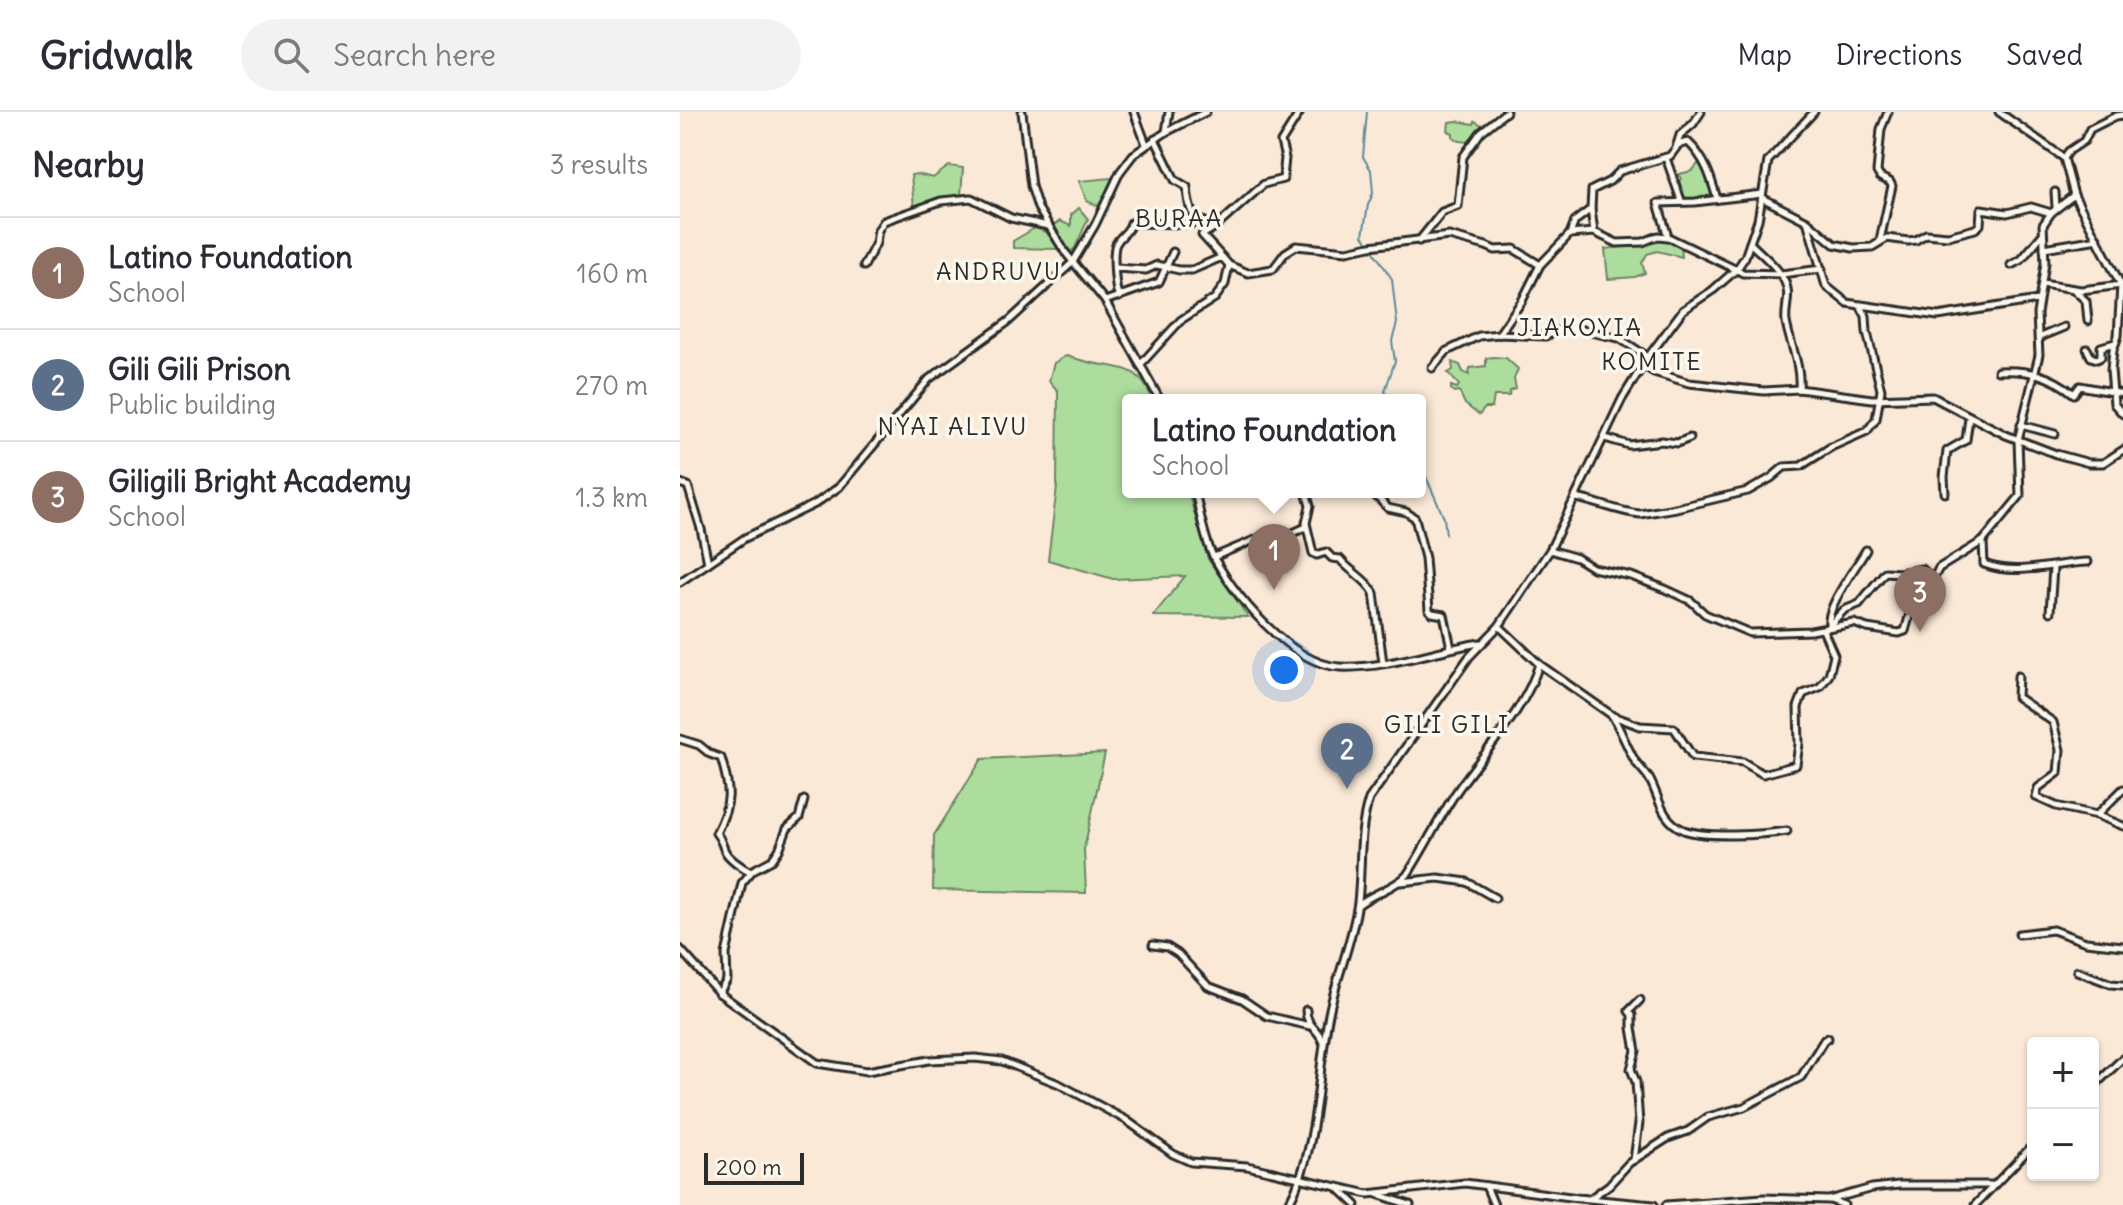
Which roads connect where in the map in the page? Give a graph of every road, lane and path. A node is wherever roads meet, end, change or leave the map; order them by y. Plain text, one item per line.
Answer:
1 (1022, 112) edge
2 (1134, 112) edge
3 (1169, 112) edge
4 (1206, 112) edge
5 (1300, 112) edge
6 (1506, 112) edge
7 (1701, 112) edge
8 (1814, 112) edge
9 (1888, 112) edge
10 (1999, 112) edge
11 (2118, 114) edge
12 (1166, 132) junction
13 (1155, 139) junction
14 (1146, 144) junction
15 (1677, 145) junction
16 (1666, 158) junction
17 (2064, 158) junction
18 (2055, 192) dead end
19 (2074, 195) junction
20 (1762, 196) junction
21 (1717, 199) junction
22 (1682, 201) junction
23 (1591, 209) junction
24 (2054, 210) junction
25 (1196, 218) junction
26 (1807, 221) junction
27 (1218, 225) junction
28 (1048, 226) junction
29 (1594, 232) junction
30 (1570, 234) junction
31 (2042, 235) junction
32 (1668, 237) junction
33 (2098, 239) junction
34 (1880, 241) junction
35 (1419, 242) junction
36 (1750, 243) junction
37 (2044, 248) junction
38 (1173, 252) dead end
39 (1222, 257) junction
40 (1073, 262) junction
41 (1229, 265) junction
42 (1540, 265) junction
43 (2011, 265) dead end
44 (864, 266) dead end
45 (1116, 268) junction
46 (1167, 268) junction
47 (1737, 269) junction
48 (1822, 269) junction
49 (1781, 274) junction
50 (2042, 284) junction
51 (2122, 285) edge
52 (2073, 289) junction
53 (1119, 297) junction
54 (2038, 300) junction
55 (1105, 301) junction
56 (1860, 305) junction
57 (2121, 311) edge
58 (2088, 321) dead end
59 (2064, 327) dead end
60 (1499, 334) junction
61 (2040, 337) junction
62 (2115, 343) junction
63 (2087, 349) dead end
64 (1648, 357) junction
65 (1140, 365) junction
66 (1643, 365) junction
67 (1432, 368) dead end
68 (1998, 371) dead end
69 (2034, 373) junction
70 (1799, 389) junction
71 (1157, 394) edge
72 (2114, 394) junction
73 (2123, 394) edge
74 (1881, 398) junction
75 (2123, 414) edge
76 (1969, 418) junction
77 (2021, 425) junction
78 (2055, 434) dead end
79 (1605, 438) junction
80 (1690, 438) dead end
81 (2018, 440) junction
82 (2123, 450) edge
83 (680, 483) edge
84 (1945, 493) dead end
85 (1196, 498) edge
86 (1308, 498) edge
87 (1378, 498) edge
88 (1576, 498) junction
89 (1306, 527) junction
90 (1983, 541) junction
91 (1550, 550) junction
92 (1866, 550) dead end
93 (1214, 557) junction
94 (2088, 562) dead end
95 (708, 563) junction
96 (2053, 568) junction
97 (1932, 579) junction
98 (680, 582) edge
99 (2050, 612) dead end
100 (1499, 626) junction
101 (1826, 628) junction
102 (1481, 643) junction
103 (1451, 648) junction
104 (1383, 663) junction
105 (1539, 664) junction
106 (2018, 676) dead end
107 (1613, 716) junction
108 (680, 739) edge
109 (2123, 789) edge
110 (804, 800) dead end
111 (2097, 815) junction
112 (2123, 826) edge
113 (1787, 831) dead end
114 (751, 872) junction
115 (1400, 882) junction
116 (1495, 898) dead end
117 (1358, 905) junction
118 (2019, 934) dead end
119 (1153, 945) dead end
120 (2123, 946) edge
121 (680, 949) edge
122 (2077, 971) dead end
123 (2123, 985) edge
124 (719, 993) junction
125 (1640, 1000) dead end
126 (1306, 1010) dead end
127 (1310, 1026) junction
128 (1828, 1038) dead end
129 (1324, 1043) junction
130 (2123, 1058) edge
131 (2099, 1081) edge
132 (2027, 1151) edge
133 (1634, 1160) junction
134 (1301, 1178) junction
135 (1991, 1185) junction
136 (1486, 1186) junction
137 (1338, 1188) junction
138 (1376, 1194) junction
139 (1590, 1199) junction
140 (1829, 1200) junction
141 (1578, 1202) edge
142 (1288, 1205) edge
143 (1356, 1205) edge
144 (1410, 1205) edge
145 (1494, 1205) edge
146 (1654, 1205) edge
147 (1666, 1205) edge
148 (1844, 1205) edge
149 (1975, 1205) edge

1 - 28 street
2 - 14 street
3 - 12 street
4 - 12 street
5 - 27 street
6 - 35 street
7 - 15 street
8 - 20 street
9 - 34 street
10 - 17 street
11 - 17 street
12 - 13 street
13 - 14 street
13 - 25 street
14 - 40 street
15 - 16 street
15 - 21 street
16 - 22 street
16 - 23 street
17 - 19 street
18 - 24 street
19 - 24 street
19 - 33 street
20 - 21 street
20 - 26 street
20 - 36 street
21 - 22 street
22 - 32 street
23 - 29 street
23 - 30 street
24 - 31 street
24 - 34 street
25 - 27 street
25 - 45 street
26 - 34 street
26 - 48 street
27 - 39 street
28 - 40 street
28 - 44 street
29 - 30 street
29 - 32 street
30 - 42 street
31 - 37 street
31 - 43 street
32 - 47 street
33 - 37 street
33 - 51 street
35 - 41 street
35 - 42 street
36 - 47 street
36 - 49 street
37 - 50 street
38 - 46 street
39 - 41 street
39 - 46 street
40 - 55 street
40 - 95 street
41 - 65 street
42 - 60 street
45 - 46 street
45 - 53 street
46 - 53 street
47 - 49 street
47 - 64 street
48 - 49 street
48 - 56 street
49 - 70 street
50 - 52 street
50 - 54 street
51 - 52 street
51 - 57 street
52 - 58 street
53 - 55 street
54 - 56 street
54 - 61 street
55 - 65 street
56 - 74 street
57 - 62 street
59 - 61 street
60 - 64 street
60 - 67 street
61 - 69 street
62 - 63 street
62 - 72 street
64 - 66 street
65 - 71 street
66 - 70 street
66 - 79 street
68 - 69 street
69 - 72 street
69 - 77 street
70 - 74 street
72 - 73 street
72 - 75 street
74 - 76 street
74 - 88 street
76 - 81 street
76 - 84 street
77 - 78 street
77 - 81 street
79 - 80 street
79 - 88 street
81 - 82 street
81 - 90 street
83 - 95 street
85 - 93 street
86 - 89 street
87 - 103 street
88 - 91 street
89 - 93 street
89 - 104 street
90 - 96 street
90 - 97 street
91 - 100 street
91 - 101 street
92 - 101 street
93 - 104 street
94 - 96 street
95 - 98 street
96 - 99 street
97 - 101 street
97 - 101 street
100 - 102 street
100 - 105 street
101 - 107 street
102 - 103 street
102 - 117 street
103 - 104 street
105 - 107 street
105 - 115 street
106 - 111 street
107 - 113 street
108 - 114 street
109 - 111 street
110 - 114 street
111 - 112 street
114 - 124 street
115 - 116 street
115 - 117 street
117 - 129 street
118 - 120 street
119 - 127 street
121 - 124 street
122 - 123 street
124 - 134 street
125 - 133 street
126 - 127 street
127 - 129 street
128 - 133 street
129 - 134 street
130 - 131 street
132 - 135 street
133 - 139 street
134 - 137 street
134 - 142 street
135 - 140 street
135 - 149 street
136 - 138 street
136 - 141 street
136 - 145 street
137 - 138 street
137 - 143 street
138 - 144 street
139 - 141 street
139 - 146 street
140 - 147 street
140 - 148 street

